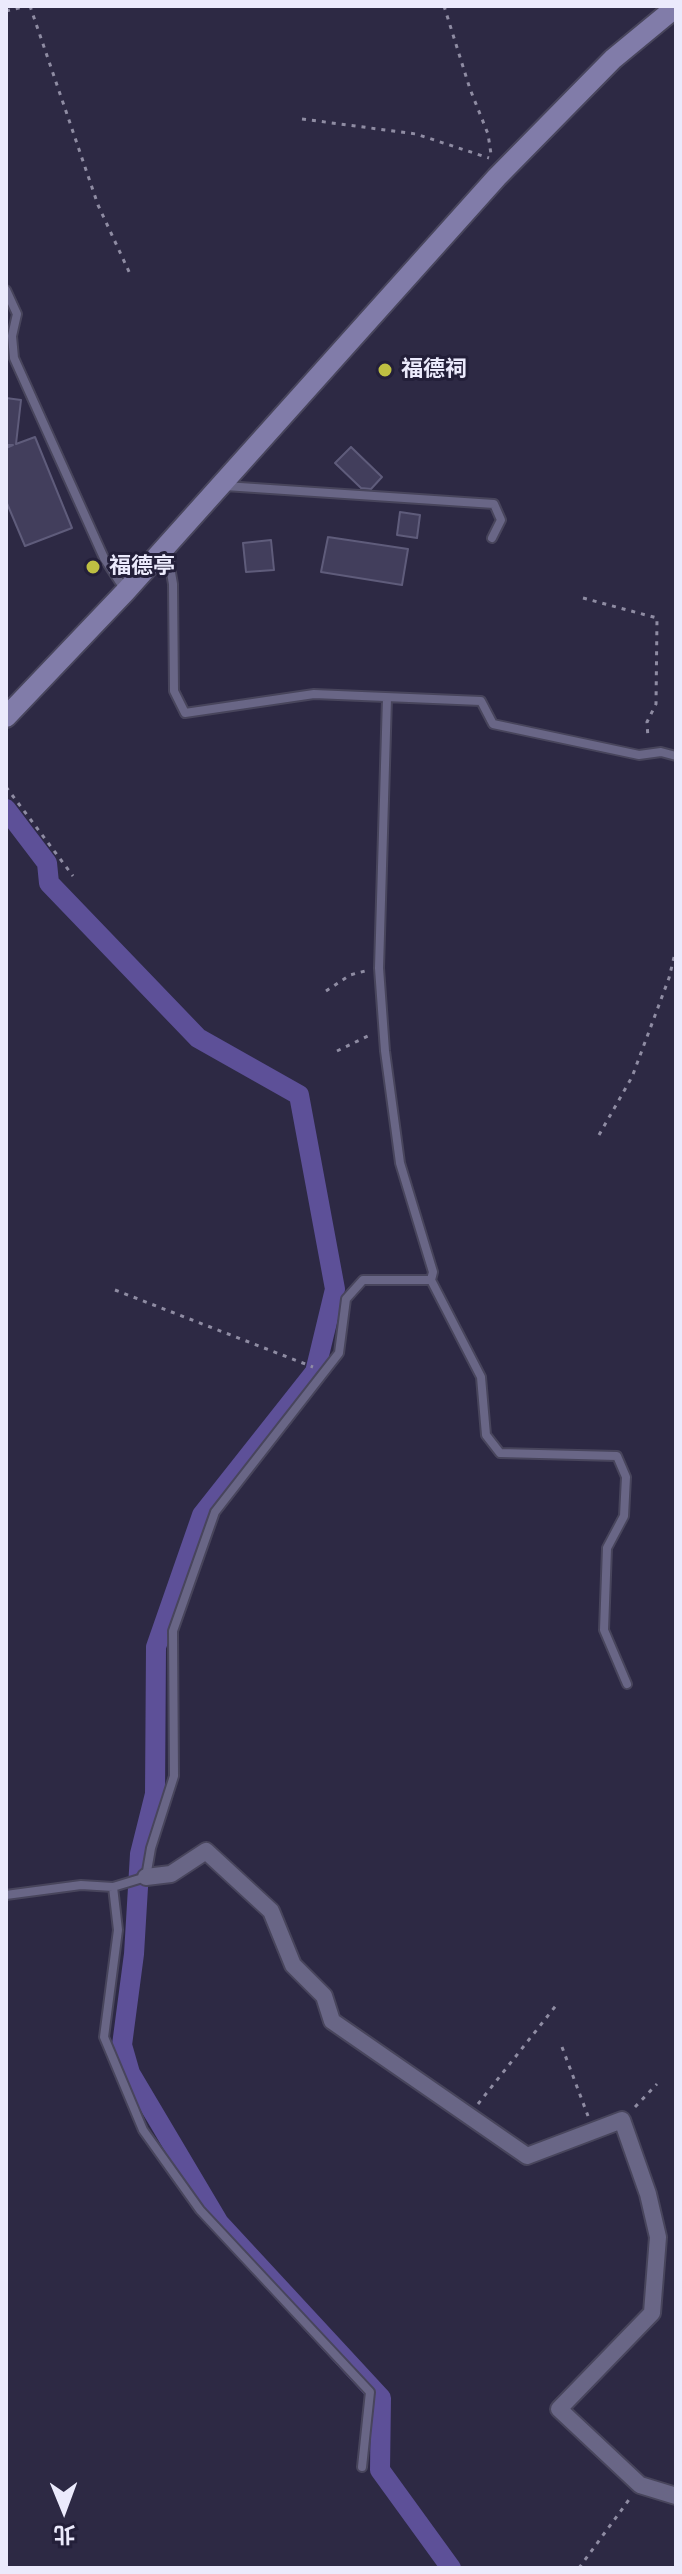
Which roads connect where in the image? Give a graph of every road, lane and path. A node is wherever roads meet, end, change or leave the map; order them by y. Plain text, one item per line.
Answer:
1 (28, 6) edge
2 (444, 6) edge
3 (676, 7) edge
4 (6, 11) edge
5 (302, 119) dead end
6 (131, 276) dead end
7 (6, 290) edge
8 (9, 348) edge
9 (218, 486) junction
10 (492, 538) dead end
11 (166, 545) junction
12 (126, 591) junction
13 (583, 598) dead end
14 (387, 698) junction
15 (6, 717) edge
16 (648, 754) junction
17 (676, 756) edge
18 (6, 787) edge
19 (73, 876) dead end
20 (676, 949) edge
21 (379, 968) junction
22 (326, 991) dead end
23 (383, 1029) junction
24 (337, 1051) dead end
25 (599, 1135) dead end
26 (431, 1280) junction
27 (115, 1290) dead end
28 (325, 1371) junction
29 (627, 1684) dead end
30 (146, 1877) junction
31 (113, 1887) junction
32 (6, 1895) edge
33 (558, 2003) dead end
34 (562, 2047) dead end
35 (657, 2084) dead end
36 (469, 2115) junction
37 (622, 2120) junction
38 (593, 2130) junction
39 (362, 2467) dead end
40 (640, 2485) junction
41 (676, 2496) edge
42 (579, 2568) edge

1 - 4 path
1 - 6 path
2 - 5 path
3 - 9 main road
7 - 8 lane
8 - 12 lane
9 - 10 lane
9 - 11 main road
11 - 12 main road
11 - 14 lane
12 - 15 main road
13 - 16 path
14 - 16 lane
14 - 21 lane
16 - 17 lane
18 - 19 path
20 - 25 path
21 - 22 path
21 - 23 lane
23 - 24 path
23 - 26 lane
26 - 28 lane
26 - 29 lane
27 - 28 path
28 - 30 lane
30 - 31 lane
30 - 36 street
31 - 32 lane
31 - 39 lane
33 - 36 path
34 - 38 path
35 - 37 path
36 - 38 street
37 - 38 street
37 - 40 street
40 - 41 street
40 - 42 path

